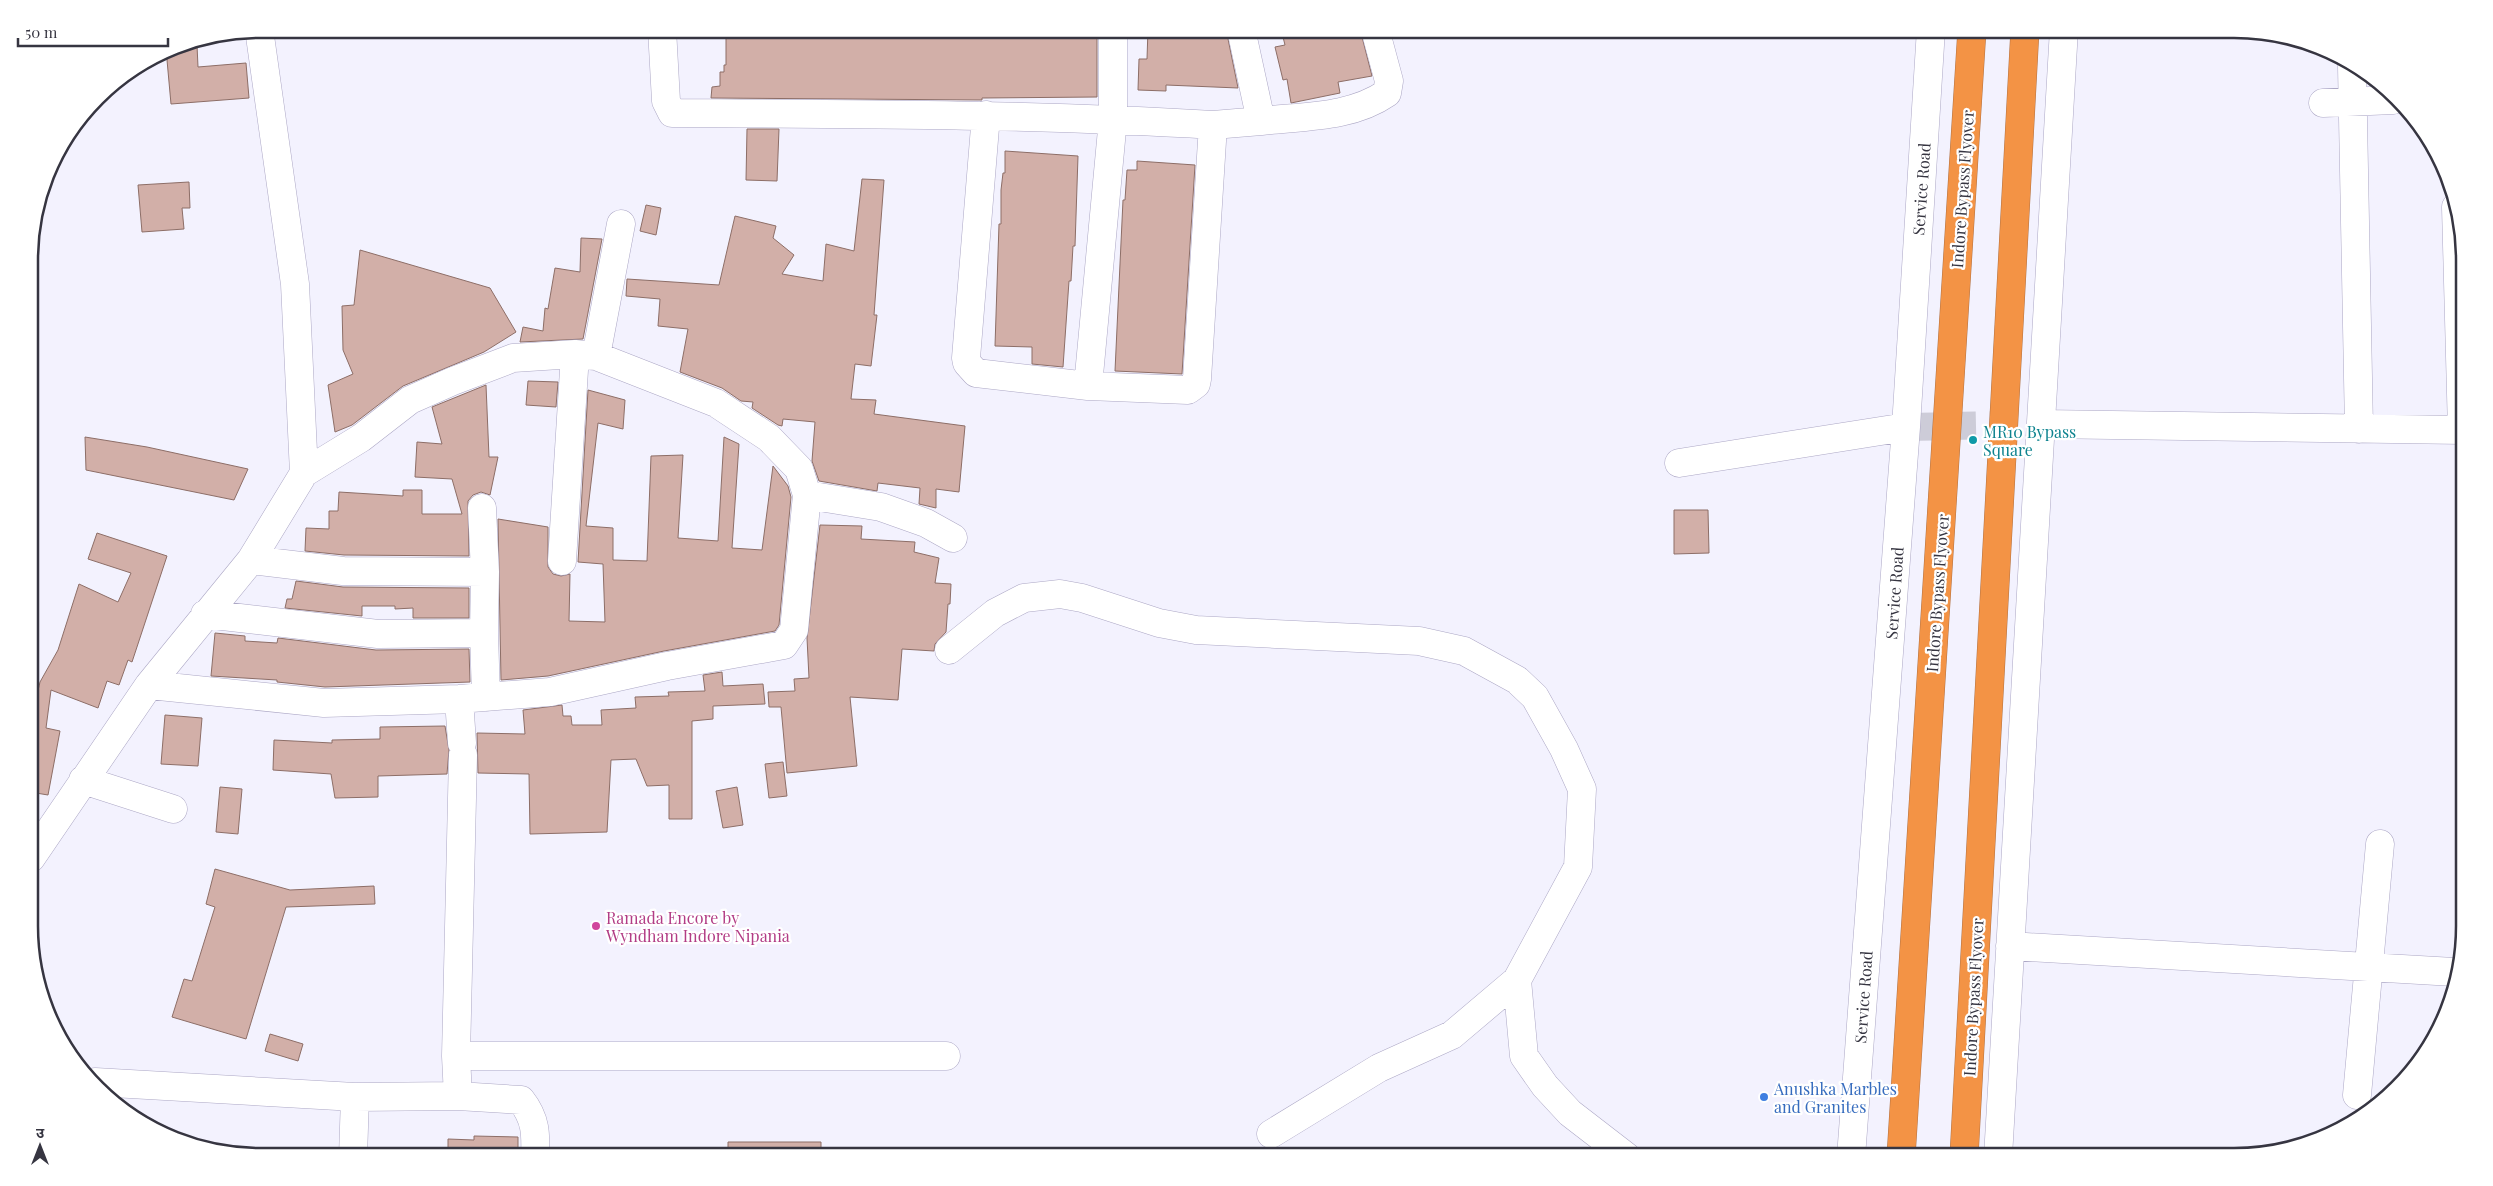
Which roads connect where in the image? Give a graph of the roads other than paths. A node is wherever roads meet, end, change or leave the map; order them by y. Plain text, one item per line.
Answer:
1 (260, 38) edge
2 (662, 38) edge
3 (1113, 38) edge
4 (1243, 38) edge
5 (1377, 38) edge
6 (1929, 38) edge
7 (1971, 38) edge
8 (2025, 38) edge
9 (2063, 38) edge
10 (2352, 72) edge
11 (2387, 100) edge
12 (2352, 102) junction
13 (2323, 103) dead end
14 (986, 115) junction
15 (1113, 119) junction
16 (1261, 121) junction
17 (1213, 124) junction
18 (621, 224) dead end
19 (585, 355) junction
20 (1088, 386) junction
21 (2042, 424) junction
22 (1906, 426) junction
23 (2359, 428) junction
24 (2456, 430) edge
25 (1679, 463) dead end
26 (304, 473) junction
27 (807, 495) junction
28 (482, 508) dead end
29 (953, 538) dead end
30 (251, 560) junction
31 (562, 561) dead end
32 (485, 572) junction
33 (205, 614) junction
34 (484, 633) junction
35 (949, 650) dead end
36 (149, 685) junction
37 (473, 698) junction
38 (83, 780) junction
39 (173, 809) dead end
40 (38, 828) edge
41 (2380, 844) dead end
42 (2010, 946) junction
43 (2369, 967) junction
44 (2451, 972) edge
45 (1517, 980) junction
46 (456, 1056) junction
47 (946, 1056) dead end
48 (102, 1082) edge
49 (2357, 1095) dead end
50 (458, 1096) junction
51 (355, 1097) junction
52 (1271, 1134) dead end
53 (353, 1148) edge
54 (535, 1148) edge
55 (1615, 1148) edge
56 (1852, 1148) edge
57 (1903, 1148) edge
58 (1964, 1148) edge
59 (1999, 1148) edge

1 - 26 street
2 - 14 street
3 - 15 street
4 - 16 street
5 - 16 street
6 - 22 street, Service Road
7 - 57 highway, Indore Bypass Flyover, bridge
8 - 58 highway, Indore Bypass Flyover, bridge
9 - 21 street
10 - 12 street
11 - 12 street
12 - 13 street
12 - 23 street
14 - 15 street
14 - 20 street
15 - 17 street
15 - 20 street
16 - 17 street
17 - 20 street
18 - 19 street
19 - 26 street
19 - 27 street
19 - 31 street
21 - 23 street
21 - 42 street
22 - 25 street
22 - 56 street, Service Road
23 - 24 street
26 - 30 street
27 - 29 street
27 - 37 street
28 - 32 street
30 - 32 street
30 - 33 street
32 - 34 street
33 - 34 street
33 - 36 street
34 - 37 street
35 - 45 street
36 - 37 street
36 - 38 street
37 - 46 street
38 - 39 street
38 - 40 street
41 - 43 street
42 - 43 street
42 - 59 street
43 - 44 street
43 - 49 street
45 - 52 street
45 - 55 street
46 - 47 street
46 - 50 street
48 - 51 street
50 - 51 street
50 - 54 street
51 - 53 street

